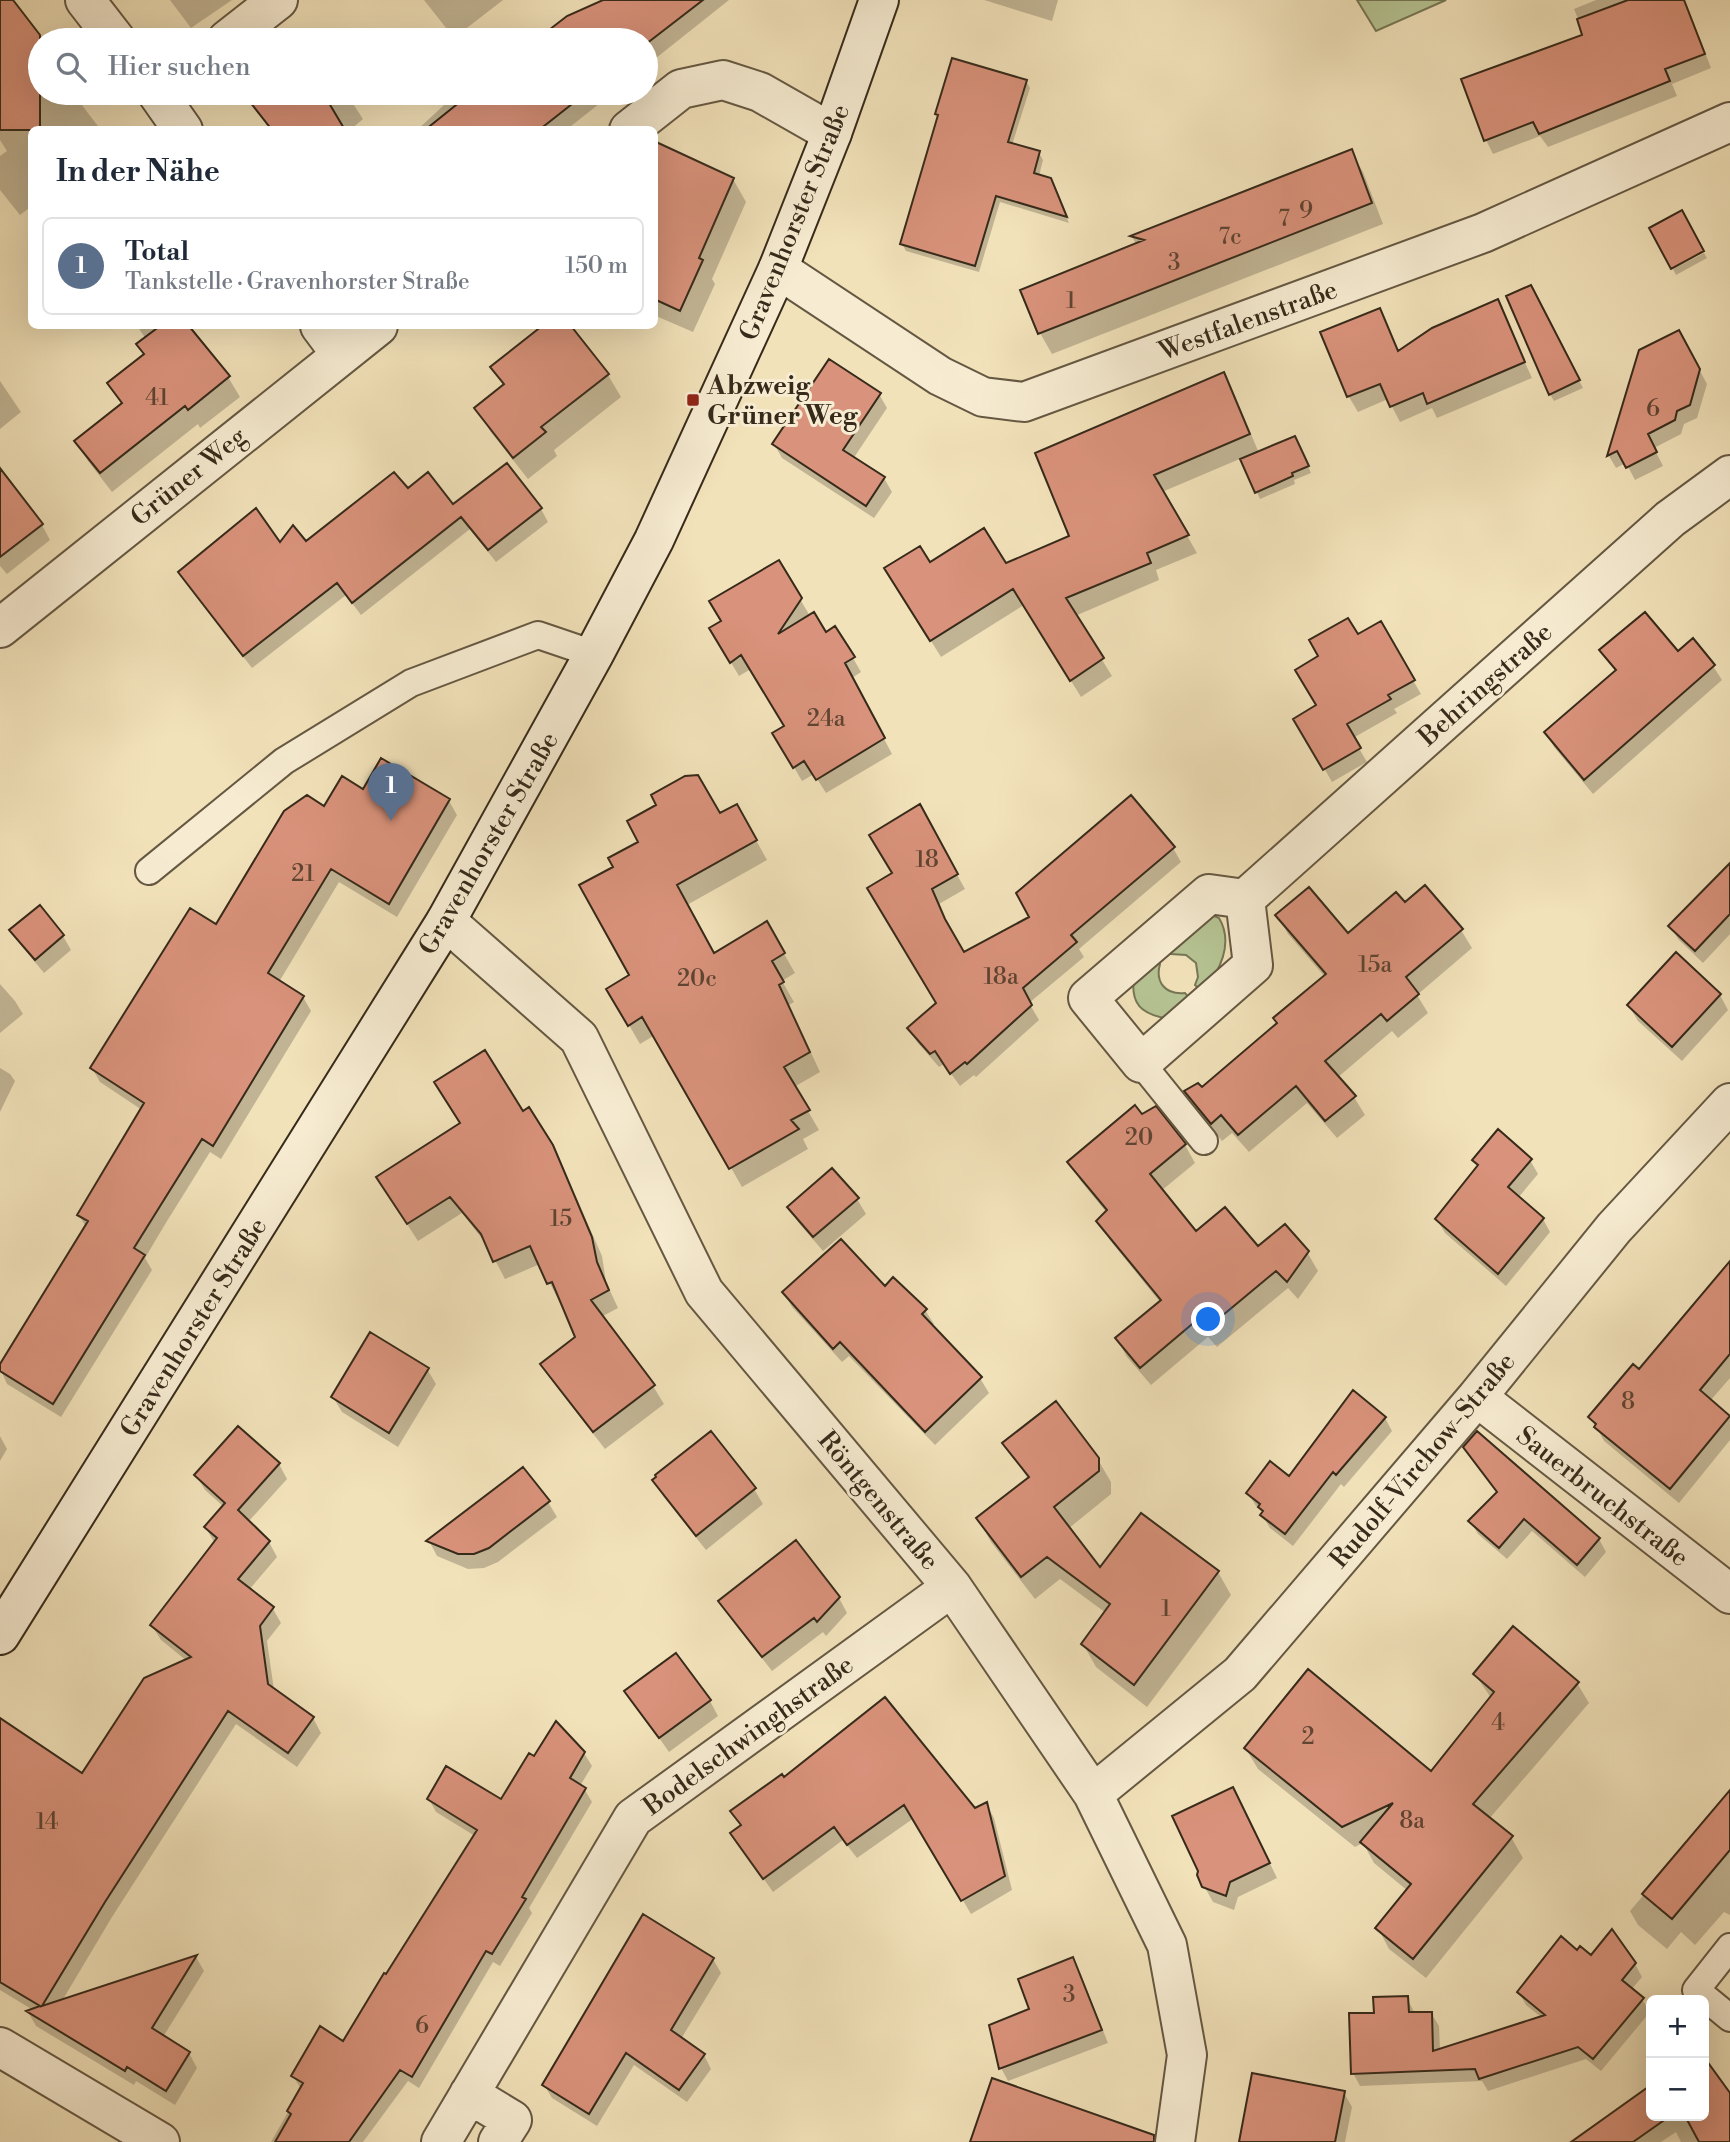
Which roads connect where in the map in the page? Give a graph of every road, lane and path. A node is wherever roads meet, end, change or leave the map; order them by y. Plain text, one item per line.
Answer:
1 (85, 0) edge
2 (278, 0) edge
3 (879, 0) edge
4 (107, 28) edge
5 (242, 28) edge
6 (167, 105) edge
7 (1730, 122) edge
8 (180, 126) edge
9 (634, 126) edge
10 (832, 133) junction
11 (778, 269) junction
12 (368, 329) edge
13 (330, 340) edge
14 (1730, 475) edge
15 (0, 628) edge
16 (594, 654) junction
17 (149, 871) dead end
18 (1245, 899) junction
19 (446, 922) junction
20 (1141, 1063) junction
21 (1730, 1103) edge
22 (1204, 1141) dead end
23 (1477, 1397) junction
24 (952, 1587) junction
25 (1730, 1594) edge
26 (0, 1635) edge
27 (1093, 1794) junction
28 (1730, 1947) edge
29 (1730, 2018) edge
30 (0, 2047) edge
31 (469, 2094) junction
32 (160, 2142) edge
33 (441, 2142) edge
34 (498, 2142) edge
35 (1175, 2142) edge

1 - 4 street
2 - 5 street
3 - 10 street, Gravenhorster Straße
6 - 8 street
7 - 11 street, Westfalenstraße
9 - 10 street
10 - 11 street, Gravenhorster Straße
11 - 16 street, Gravenhorster Straße
12 - 13 street, Grüner Weg
13 - 15 street, Grüner Weg
14 - 18 street, Behringstraße
16 - 17 lane
16 - 19 street, Gravenhorster Straße
18 - 20 street
18 - 20 street
19 - 24 street, Röntgenstraße
19 - 26 street, Gravenhorster Straße
20 - 22 lane
21 - 23 street, Rudolf-Virchow-Straße
23 - 25 street, Sauerbruchstraße
23 - 27 street, Rudolf-Virchow-Straße
24 - 27 street, Röntgenstraße
24 - 31 street, Bodelschwinghstraße
27 - 35 street, Röntgenstraße
28 - 29 lane
30 - 32 street
31 - 33 street, Bodelschwinghstraße
31 - 34 street

